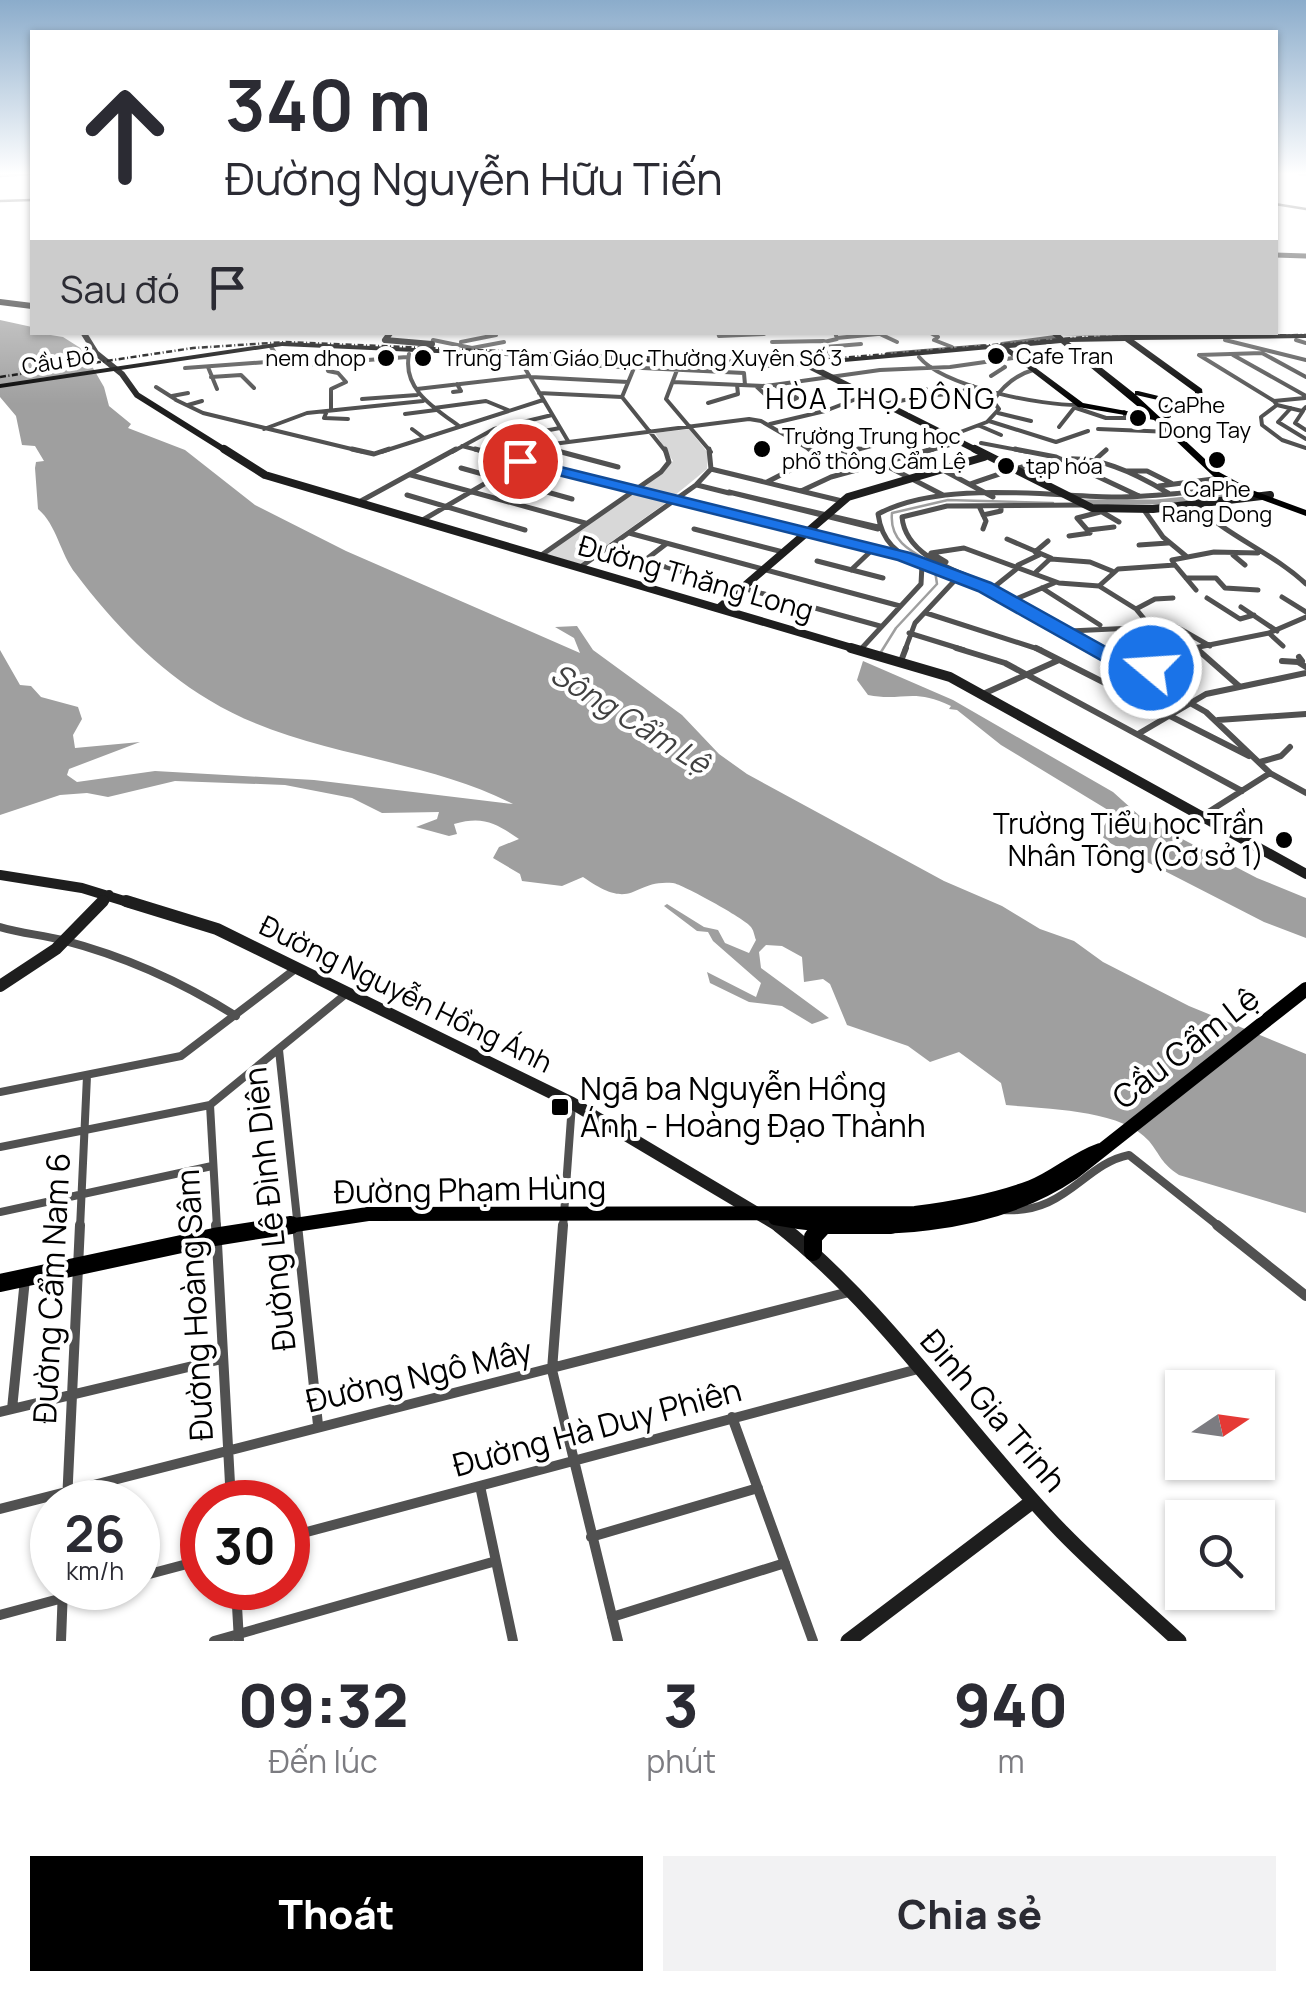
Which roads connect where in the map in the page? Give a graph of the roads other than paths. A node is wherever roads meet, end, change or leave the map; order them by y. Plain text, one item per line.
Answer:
1 (1278, 255) edge
2 (1306, 256) edge
3 (0, 302) edge
4 (30, 306) edge
5 (86, 335) edge
6 (389, 335) edge
7 (481, 335) edge
8 (496, 335) edge
9 (718, 335) edge
10 (752, 335) edge
11 (765, 335) edge
12 (836, 335) edge
13 (883, 335) edge
14 (934, 335) edge
15 (1041, 335) edge
16 (1058, 335) edge
17 (1092, 335) edge
18 (1214, 335) edge
19 (1266, 335) edge
20 (484, 337) junction
21 (1128, 337) edge
22 (1304, 339) edge
23 (1174, 340) junction
24 (1225, 340) junction
25 (504, 342) dead end
26 (772, 342) dead end
27 (898, 342) dead end
28 (1087, 342) junction
29 (460, 343) junction
30 (825, 344) junction
31 (861, 344) dead end
32 (271, 347) junction
33 (431, 347) junction
34 (953, 348) junction
35 (1260, 351) junction
36 (1008, 352) junction
37 (1146, 352) junction
38 (409, 354) junction
39 (1230, 354) junction
40 (919, 357) junction
41 (520, 358) junction
42 (833, 359) junction
43 (1306, 360) edge
44 (280, 361) junction
45 (994, 361) junction
46 (775, 363) junction
47 (327, 365) junction
48 (208, 367) junction
49 (811, 367) junction
50 (121, 368) junction
51 (185, 368) dead end
52 (634, 368) junction
53 (1005, 368) junction
54 (930, 369) junction
55 (1032, 369) junction
56 (677, 370) junction
57 (1020, 375) junction
58 (529, 376) junction
59 (991, 376) dead end
60 (826, 377) junction
61 (1306, 377) edge
62 (210, 378) junction
63 (809, 380) junction
64 (628, 382) junction
65 (673, 382) junction
66 (793, 382) junction
67 (457, 384) junction
68 (737, 385) junction
69 (744, 385) junction
70 (774, 385) junction
71 (819, 385) dead end
72 (974, 385) junction
73 (757, 386) junction
74 (0, 387) edge
75 (156, 387) dead end
76 (254, 388) dead end
77 (799, 388) dead end
78 (217, 389) dead end
79 (926, 389) dead end
80 (934, 390) dead end
81 (1000, 390) junction
82 (461, 391) junction
83 (417, 392) junction
84 (453, 392) dead end
85 (941, 392) junction
86 (188, 393) dead end
87 (539, 393) junction
88 (950, 394) dead end
89 (959, 394) dead end
90 (864, 396) junction
91 (922, 396) junction
92 (1137, 396) junction
93 (622, 397) junction
94 (1306, 397) edge
95 (174, 398) junction
96 (908, 398) junction
97 (362, 399) dead end
98 (770, 399) dead end
99 (544, 400) junction
100 (202, 401) dead end
101 (423, 401) junction
102 (790, 401) dead end
103 (1188, 402) junction
104 (470, 403) junction
105 (708, 403) dead end
106 (1275, 403) junction
107 (882, 404) junction
108 (188, 406) junction
109 (1078, 406) junction
110 (921, 408) dead end
111 (1291, 408) junction
112 (436, 409) junction
113 (1304, 409) edge
114 (329, 410) junction
115 (509, 411) junction
116 (1112, 411) junction
117 (1124, 412) junction
118 (998, 413) junction
119 (405, 414) dead end
120 (286, 415) junction
121 (552, 415) junction
122 (274, 417) dead end
123 (348, 419) dead end
124 (987, 422) junction
125 (1031, 422) dead end
126 (768, 424) junction
127 (1167, 424) junction
128 (978, 425) junction
129 (690, 426) junction
130 (1059, 426) dead end
131 (460, 427) junction
132 (560, 428) junction
133 (263, 429) junction
134 (412, 429) dead end
135 (1098, 429) dead end
136 (1306, 430) edge
137 (650, 431) junction
138 (1088, 431) dead end
139 (884, 432) dead end
140 (1002, 435) dead end
141 (411, 436) dead end
142 (425, 438) junction
143 (947, 438) junction
144 (1306, 439) edge
145 (418, 440) junction
146 (568, 441) junction
147 (957, 442) junction
148 (981, 444) dead end
149 (462, 446) junction
150 (875, 446) dead end
151 (544, 448) junction
152 (1306, 448) edge
153 (1106, 450) dead end
154 (922, 452) junction
155 (1020, 453) junction
156 (490, 454) junction
157 (1056, 457) junction
158 (825, 458) junction
159 (987, 458) junction
160 (1097, 458) junction
161 (520, 461) junction
162 (880, 464) junction
163 (461, 468) dead end
164 (942, 469) junction
165 (711, 470) junction
166 (1012, 470) junction
167 (1125, 471) junction
168 (848, 472) junction
169 (410, 475) junction
170 (493, 477) junction
171 (910, 478) junction
172 (1222, 478) junction
173 (600, 482) junction
174 (766, 482) junction
175 (970, 484) junction
176 (1173, 484) junction
177 (696, 485) junction
178 (1156, 486) junction
179 (632, 490) junction
180 (801, 491) junction
181 (469, 492) junction
182 (1194, 492) dead end
183 (1168, 493) junction
184 (407, 495) dead end
185 (944, 496) junction
186 (1266, 496) junction
187 (994, 497) junction
188 (1142, 498) junction
189 (572, 499) dead end
190 (672, 500) junction
191 (842, 501) junction
192 (1077, 502) junction
193 (357, 504) junction
194 (1195, 504) junction
195 (444, 506) junction
196 (979, 506) junction
197 (1001, 506) junction
198 (1144, 510) junction
199 (1103, 511) junction
200 (1306, 511) edge
201 (983, 515) junction
202 (825, 516) junction
203 (418, 522) junction
204 (585, 523) junction
205 (878, 528) junction
206 (983, 529) dead end
207 (525, 530) dead end
208 (694, 530) dead end
209 (1089, 531) junction
210 (629, 533) junction
211 (804, 534) junction
212 (1069, 536) dead end
213 (1007, 539) dead end
214 (1048, 541) dead end
215 (667, 543) junction
216 (1169, 543) junction
217 (1139, 546) dead end
218 (872, 550) junction
219 (783, 552) junction
220 (1037, 553) junction
221 (1264, 553) junction
222 (1232, 554) junction
223 (1186, 556) junction
224 (539, 557) junction
225 (904, 557) junction
226 (1051, 559) junction
227 (817, 561) dead end
228 (922, 564) junction
229 (1174, 564) junction
230 (1245, 565) dead end
231 (1018, 566) junction
232 (578, 569) junction
233 (762, 569) junction
234 (850, 570) junction
235 (1036, 572) junction
236 (1112, 572) junction
237 (957, 575) junction
238 (882, 578) dead end
239 (1186, 578) junction
240 (1054, 582) junction
241 (1306, 584) edge
242 (1100, 586) junction
243 (740, 587) junction
244 (994, 588) junction
245 (1042, 588) junction
246 (1196, 590) dead end
247 (1258, 590) dead end
248 (1282, 597) dead end
249 (1173, 598) dead end
250 (1207, 598) dead end
251 (1016, 599) junction
252 (902, 606) junction
253 (1240, 607) dead end
254 (719, 608) junction
255 (1136, 609) junction
256 (926, 613) junction
257 (1306, 615) edge
258 (1254, 616) junction
259 (1294, 625) junction
260 (880, 626) junction
261 (1103, 627) junction
262 (1152, 628) junction
263 (1070, 631) junction
264 (1306, 631) edge
265 (1273, 632) junction
266 (909, 634) junction
267 (1212, 646) junction
268 (1284, 646) dead end
269 (860, 648) junction
270 (1097, 649) junction
271 (1197, 649) junction
272 (1135, 652) dead end
273 (896, 660) junction
274 (1059, 660) junction
275 (1149, 660) junction
276 (1282, 661) dead end
277 (1306, 670) edge
278 (1138, 673) junction
279 (1026, 674) junction
280 (1240, 686) junction
281 (983, 694) junction
282 (1192, 704) junction
283 (1306, 714) edge
284 (1169, 718) junction
285 (1217, 720) junction
286 (1137, 735) junction
287 (1290, 748) dead end
288 (1250, 757) junction
289 (1259, 762) junction
290 (1270, 773) junction
291 (1242, 790) junction
292 (1306, 792) edge
293 (1202, 816) junction
294 (1306, 874) edge
295 (0, 875) edge
296 (109, 895) junction
297 (1, 929) edge
298 (66, 941) junction
299 (299, 966) junction
300 (0, 986) edge
301 (1306, 989) edge
302 (348, 992) junction
303 (236, 1016) junction
304 (279, 1048) junction
305 (87, 1076) junction
306 (0, 1092) edge
307 (572, 1102) junction
308 (210, 1105) junction
309 (84, 1130) junction
310 (0, 1147) edge
311 (1100, 1150) joint
312 (212, 1166) junction
313 (81, 1194) junction
314 (992, 1202) junction
315 (0, 1212) edge
316 (562, 1214) junction
317 (768, 1216) junction
318 (297, 1222) junction
319 (824, 1225) junction
320 (214, 1237) junction
321 (813, 1252) junction
322 (78, 1266) junction
323 (25, 1278) junction
324 (0, 1283) edge
325 (850, 1292) junction
326 (1306, 1296) edge
327 (222, 1359) junction
328 (920, 1368) junction
329 (552, 1370) junction
330 (72, 1395) junction
331 (6, 1410) edge
332 (732, 1417) junction
333 (318, 1424) junction
334 (228, 1450) junction
335 (571, 1461) junction
336 (68, 1480) edge
337 (125, 1480) edge
338 (230, 1480) edge
339 (480, 1486) junction
340 (758, 1488) junction
341 (1033, 1502) junction
342 (30, 1504) edge
343 (0, 1509) edge
344 (310, 1531) edge
345 (591, 1538) junction
346 (496, 1561) junction
347 (785, 1563) junction
348 (30, 1605) edge
349 (62, 1610) edge
350 (237, 1610) edge
351 (0, 1615) edge
352 (612, 1616) junction
353 (238, 1638) edge
354 (60, 1641) edge
355 (214, 1641) edge
356 (513, 1641) edge
357 (618, 1641) edge
358 (813, 1641) edge
359 (848, 1641) edge
360 (1179, 1641) edge

1 - 2 street
3 - 4 street
5 - 193 street, Đường Thăng Long
6 - 33 street
7 - 20 street
8 - 20 street
9 - 10 street
11 - 46 street
12 - 30 street
13 - 27 street
14 - 34 street
15 - 34 street
16 - 92 highway
17 - 21 street
18 - 21 highway
19 - 22 highway
20 - 29 street
21 - 23 highway
21 - 28 highway
21 - 36 highway
21 - 37 highway
22 - 24 highway
23 - 24 highway
23 - 37 highway
24 - 35 street
25 - 29 street
26 - 30 street
28 - 36 highway
28 - 37 highway
29 - 33 street
30 - 31 street
30 - 42 street
32 - 38 highway
32 - 44 street
32 - 50 highway
33 - 41 highway
33 - 50 highway
34 - 42 street
35 - 39 street
35 - 43 street
35 - 61 street
36 - 40 highway
36 - 45 street
36 - 46 highway
36 - 55 highway
37 - 103 highway
38 - 41 highway
38 - 47 street
38 - 83 street
39 - 94 street
39 - 106 street
40 - 49 highway
40 - 54 street
41 - 46 highway
41 - 49 highway
41 - 52 street
41 - 58 street
42 - 46 street
44 - 47 street
44 - 48 street
45 - 53 street
45 - 54 street
47 - 114 street
48 - 51 street
48 - 62 street
49 - 60 street
50 - 74 highway, Cầu Đỏ
52 - 56 street
52 - 64 street
53 - 57 street
53 - 59 street
54 - 60 street
54 - 72 street
55 - 57 street
55 - 109 highway
56 - 65 street
56 - 69 street
57 - 81 street
58 - 64 street
58 - 67 street
58 - 87 street
60 - 63 street
60 - 90 street
62 - 76 street
62 - 78 street
63 - 66 street
63 - 71 street
64 - 93 street
65 - 68 street
65 - 129 street
66 - 70 street
66 - 77 street
67 - 82 street
67 - 83 street
68 - 69 street
68 - 105 street
69 - 73 street
70 - 73 street
70 - 102 street
72 - 81 street
72 - 89 street
73 - 98 street
75 - 95 street
79 - 91 street
80 - 85 street
81 - 109 street
81 - 118 street
82 - 84 street
82 - 104 street
83 - 97 street
83 - 101 street
85 - 88 street
85 - 91 street
86 - 95 street
87 - 93 street
87 - 99 street
90 - 107 street
90 - 126 street
91 - 96 street
92 - 103 highway
92 - 116 highway
92 - 127 highway
93 - 137 street
94 - 106 street
95 - 108 street
96 - 107 street
96 - 110 street
99 - 115 street
99 - 121 street
100 - 108 street
101 - 112 street
101 - 114 street
103 - 127 highway
104 - 112 street
104 - 115 street
106 - 111 street
106 - 152 street
107 - 143 street
108 - 133 street
109 - 116 highway
109 - 117 street
109 - 130 street
111 - 113 street
111 - 144 street
112 - 119 street
112 - 131 street
113 - 136 street
114 - 120 street
114 - 123 street
115 - 131 street
116 - 117 highway
117 - 127 highway
118 - 124 street
118 - 125 street
120 - 122 street
120 - 133 street
121 - 132 street
121 - 149 street
124 - 128 street
124 - 138 street
126 - 129 street
126 - 158 street
127 - 135 street
127 - 172 highway
127 - 186 highway
128 - 140 street
128 - 143 street
129 - 137 street
129 - 165 street
131 - 142 street
132 - 146 street
132 - 156 street
133 - 145 street
134 - 142 street
137 - 146 street
137 - 179 street
139 - 154 street
141 - 145 street
142 - 145 street
143 - 147 street
146 - 151 street
147 - 154 street
147 - 159 street
148 - 155 street
149 - 156 street
149 - 169 street
150 - 158 street
151 - 161 street
151 - 173 street
153 - 160 street
154 - 162 street
155 - 157 street
155 - 159 street
156 - 161 street
157 - 160 street
157 - 166 street
157 - 188 street
158 - 168 street
158 - 174 street
159 - 164 street
159 - 166 street
160 - 167 street
161 - 170 street
161 - 173 street
162 - 168 street
162 - 171 street
163 - 170 street
164 - 171 street
164 - 175 street
165 - 174 street
165 - 177 street
166 - 175 street
166 - 192 street
167 - 176 street
167 - 178 street
168 - 180 street
169 - 181 street
169 - 193 street
170 - 181 street
170 - 189 street
171 - 185 street
171 - 191 street
172 - 176 street
172 - 186 highway
173 - 179 street
174 - 180 street
175 - 187 street
176 - 178 street
177 - 190 street
177 - 202 street
178 - 183 street
179 - 190 street
179 - 204 street
180 - 191 street
181 - 195 street
181 - 204 street
182 - 183 street
183 - 188 street
184 - 195 street
185 - 187 street
185 - 205 street
186 - 194 street
186 - 200 highway
187 - 192 street
188 - 192 street
190 - 210 street
190 - 211 street
191 - 202 street
192 - 197 street
192 - 199 street
193 - 203 street, Đường Thăng Long
194 - 198 street
194 - 221 street
195 - 203 street
195 - 207 street
196 - 197 street
196 - 201 street
196 - 237 street
197 - 201 street
198 - 199 street
198 - 216 street
199 - 209 street
199 - 209 street
201 - 206 street
202 - 205 street
202 - 211 street
203 - 224 street, Đường Thăng Long
204 - 224 street
205 - 225 street
208 - 219 street
209 - 212 street
210 - 215 street
210 - 232 street
211 - 218 street
211 - 219 street
213 - 220 street
214 - 220 street
215 - 233 street
215 - 243 street
216 - 217 street
216 - 223 street
218 - 225 street
218 - 234 street
219 - 233 street
220 - 226 street
220 - 231 street
221 - 222 street
221 - 241 street
222 - 223 street
222 - 230 street
223 - 229 street
224 - 232 street, Đường Thăng Long
225 - 228 street
226 - 235 street
226 - 236 street
227 - 234 street
228 - 237 street
228 - 252 street
229 - 236 street
229 - 239 street
231 - 235 street
231 - 237 street
231 - 244 street
232 - 254 street, Đường Thăng Long
233 - 243 street
233 - 252 street
234 - 238 street
235 - 240 street
236 - 242 street
237 - 244 street
237 - 256 street
237 - 270 street
239 - 246 street
239 - 247 street
240 - 242 street
240 - 245 street
242 - 255 street
243 - 254 street
243 - 260 street
244 - 251 street
245 - 251 street
245 - 261 street
248 - 257 street
249 - 255 street
250 - 258 street
251 - 263 street
252 - 260 street
253 - 258 street
254 - 269 street, Đường Thăng Long
255 - 262 street
256 - 266 street
256 - 274 street
257 - 259 street
258 - 265 street
259 - 264 street
259 - 265 street
260 - 269 street
261 - 262 street
261 - 263 street
262 - 267 street
263 - 270 street
265 - 267 street
265 - 268 street
266 - 273 street
266 - 279 street
267 - 271 street
269 - 273 street, Đường Thăng Long
270 - 278 street
271 - 275 street
271 - 280 street
272 - 275 street
273 - 281 street, Đường Thăng Long
274 - 279 street
274 - 284 street
275 - 278 street
276 - 277 street
277 - 280 street
278 - 282 street
279 - 281 street
279 - 286 street
280 - 282 street
281 - 293 street, Đường Thăng Long
282 - 284 street
282 - 285 street
283 - 285 street
284 - 286 street
284 - 288 street
285 - 288 street
286 - 291 street
287 - 289 street
288 - 289 street
289 - 290 street
290 - 291 street
290 - 292 street
291 - 293 street
293 - 294 street, Đường Thăng Long
295 - 296 street, Đường Nguyễn Hồng Ánh
296 - 298 street
296 - 299 street, Đường Nguyễn Hồng Ánh
297 - 298 street
298 - 300 street
298 - 303 street
299 - 302 street, Đường Nguyễn Hồng Ánh
299 - 303 street
301 - 311 main road, Cầu Cẩm Lệ
302 - 304 street
302 - 307 street, Đường Nguyễn Hồng Ánh
303 - 305 street
304 - 308 street
304 - 318 street, Đường Lê Đình Diên
305 - 306 street
305 - 309 street, Đường Cẩm Nam 6
307 - 316 street
307 - 317 street, Đường Nguyễn Hồng Ánh
308 - 309 street
308 - 312 street, Đường Hoàng Sâm
309 - 310 street
309 - 313 street, Đường Cẩm Nam 6
311 - 314 main road, Đường Phạm Hùng
312 - 313 street
312 - 320 street, Đường Hoàng Sâm
313 - 315 street
313 - 322 street, Đường Cẩm Nam 6
314 - 317 main road, Đường Phạm Hùng
314 - 319 main road, Đường Phạm Hùng
314 - 326 street
316 - 317 main road, Đường Phạm Hùng
316 - 318 main road, Đường Phạm Hùng
316 - 329 street
317 - 319 main road, Đường Phạm Hùng
317 - 321 street, Đinh Gia Trinh
318 - 320 main road, Đường Phạm Hùng
318 - 333 street, Đường Lê Đình Diên
319 - 321 main road
320 - 322 main road, Đường Phạm Hùng
320 - 327 street, Đường Hoàng Sâm
321 - 325 street, Đinh Gia Trinh
322 - 323 main road, Đường Phạm Hùng
322 - 330 street, Đường Cẩm Nam 6
323 - 324 main road, Đường Phạm Hùng
323 - 331 street
325 - 328 street, Đinh Gia Trinh
325 - 329 street, Đường Ngô Mây
327 - 330 street
327 - 334 street, Đường Hoàng Sâm
328 - 332 street, Đường Hà Duy Phiên
328 - 341 street, Đinh Gia Trinh
329 - 333 street, Đường Ngô Mây
329 - 335 street
330 - 331 street
330 - 336 street, Đường Cẩm Nam 6
332 - 335 street, Đường Hà Duy Phiên
332 - 340 street
333 - 334 street, Đường Ngô Mây
334 - 337 street, Đường Ngô Mây
334 - 338 street, Đường Hoàng Sâm
335 - 339 street, Đường Hà Duy Phiên
335 - 345 street
339 - 344 street, Đường Hà Duy Phiên
339 - 346 street
340 - 345 street
340 - 347 street
341 - 359 street
341 - 360 street, Đinh Gia Trinh
342 - 343 street, Đường Ngô Mây
345 - 352 street
346 - 353 street
346 - 356 street
347 - 352 street
347 - 358 street
348 - 351 street
349 - 354 street
350 - 353 street
352 - 357 street
353 - 355 street

